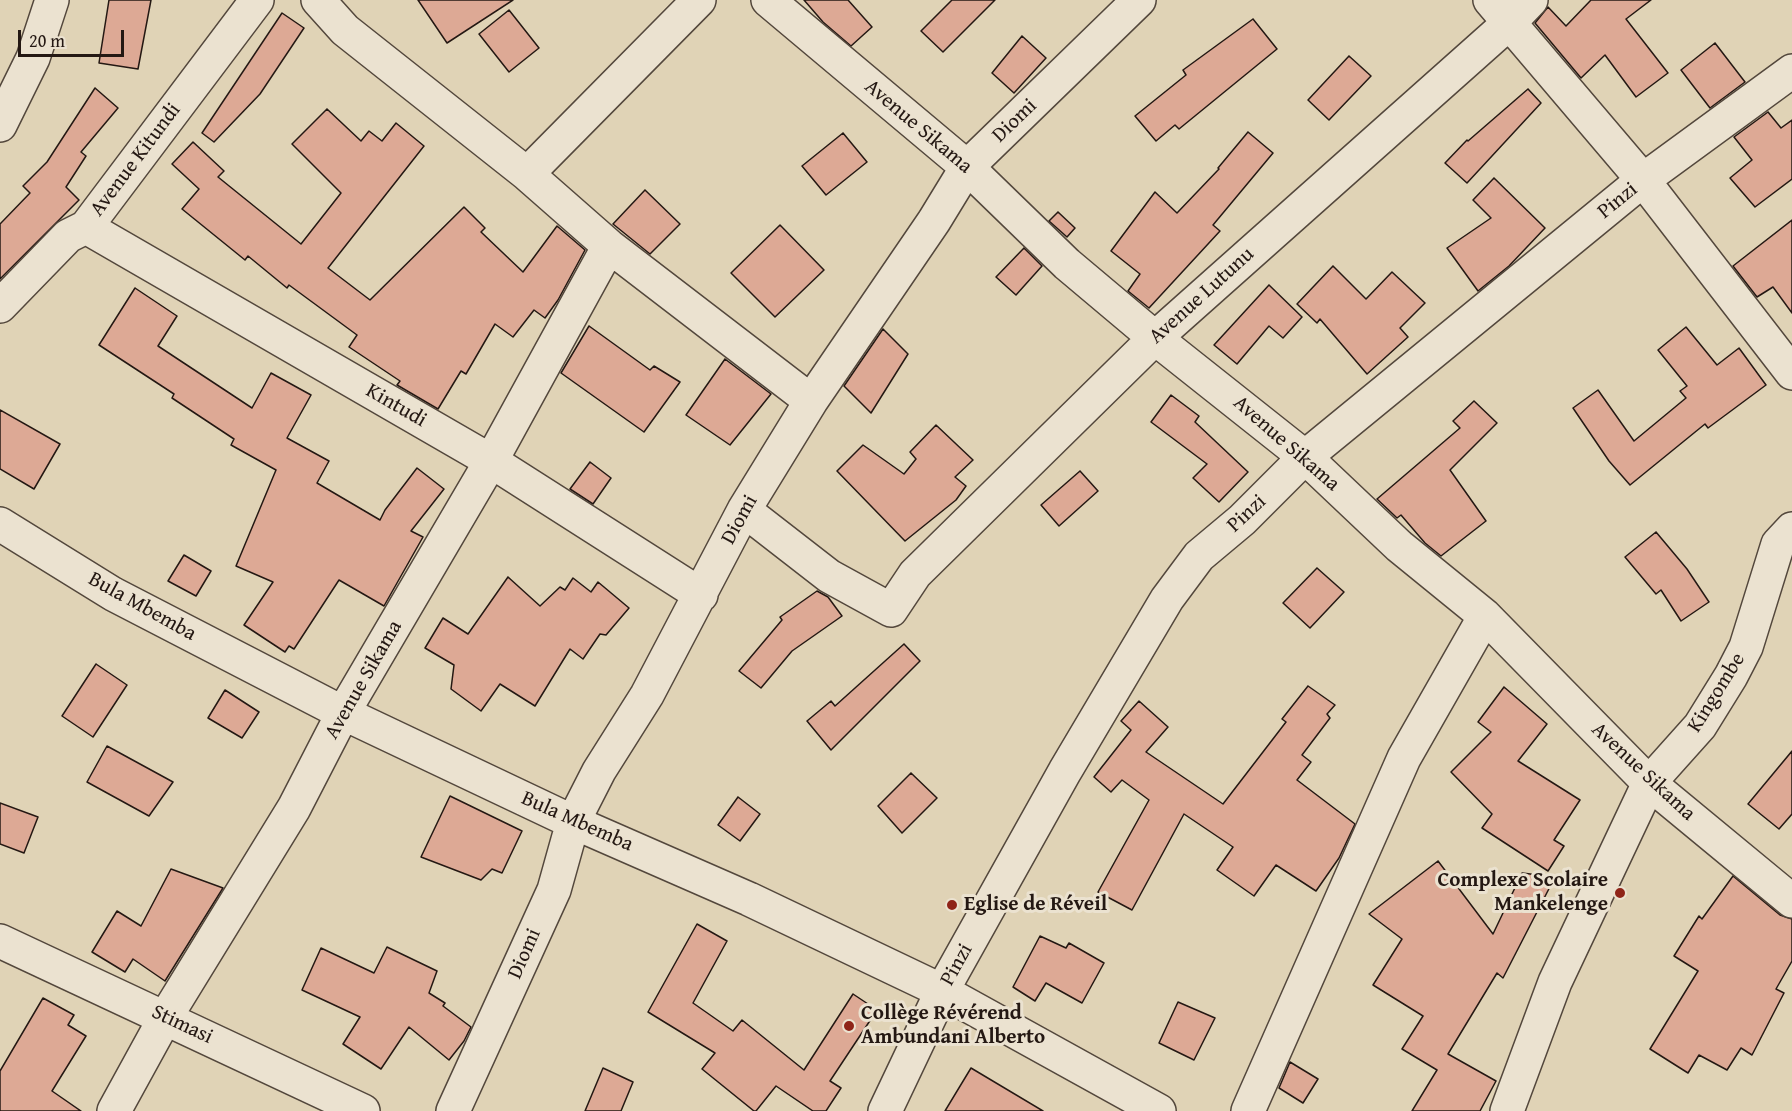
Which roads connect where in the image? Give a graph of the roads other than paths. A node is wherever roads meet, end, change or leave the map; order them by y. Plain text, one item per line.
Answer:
1 (52, 0) edge
2 (318, 0) edge
3 (699, 0) edge
4 (768, 0) edge
5 (1139, 0) edge
6 (243, 4) edge
7 (1510, 8) edge
8 (1792, 71) edge
9 (0, 124) edge
10 (967, 167) junction
11 (527, 174) junction
12 (1643, 180) junction
13 (86, 226) junction
14 (609, 246) junction
15 (0, 306) edge
16 (1155, 338) junction
17 (1792, 373) edge
18 (811, 400) junction
19 (1305, 457) junction
20 (491, 461) junction
21 (744, 510) junction
22 (0, 524) edge
23 (1792, 529) edge
24 (701, 595) junction
25 (1485, 616) junction
26 (343, 713) junction
27 (1649, 783) junction
28 (573, 822) junction
29 (1792, 901) edge
30 (0, 940) edge
31 (942, 991) junction
32 (165, 1018) junction
33 (114, 1111) edge
34 (363, 1111) edge
35 (453, 1111) edge
36 (885, 1111) edge
37 (1159, 1111) edge
38 (1248, 1111) edge
39 (1507, 1111) edge

1 - 9 street
2 - 11 street
3 - 11 street
4 - 10 street, Avenue Sikama
5 - 10 street, Diomi
6 - 13 street, Avenue Kitundi
7 - 12 street
7 - 16 street, Avenue Lutunu
8 - 12 street, Pinzi
10 - 16 street, Avenue Sikama
10 - 18 street, Diomi
11 - 14 street
12 - 17 street
12 - 19 street, Pinzi
13 - 15 street, Avenue Kitundi
13 - 20 street, Kintudi
14 - 18 street
14 - 20 street, Avenue Sikama
16 - 19 street, Avenue Sikama
16 - 21 street, Avenue Lutunu
18 - 21 street, Diomi
19 - 25 street, Avenue Sikama
19 - 31 street, Pinzi
20 - 24 street, Kintudi
20 - 26 street, Avenue Sikama
21 - 24 street, Diomi
22 - 26 street, Bula Mbemba
23 - 27 street, Kingombe
24 - 28 street, Diomi
25 - 27 street, Avenue Sikama
25 - 38 street
26 - 28 street, Bula Mbemba
26 - 32 street, Avenue Sikama
27 - 29 street, Avenue Sikama
27 - 39 street, Kingombe
28 - 31 street, Bula Mbemba
28 - 35 street, Diomi
30 - 32 street, Stimasi
31 - 36 street, Pinzi
31 - 37 street, Bula Mbemba
32 - 33 street, Avenue Sikama
32 - 34 street, Stimasi

